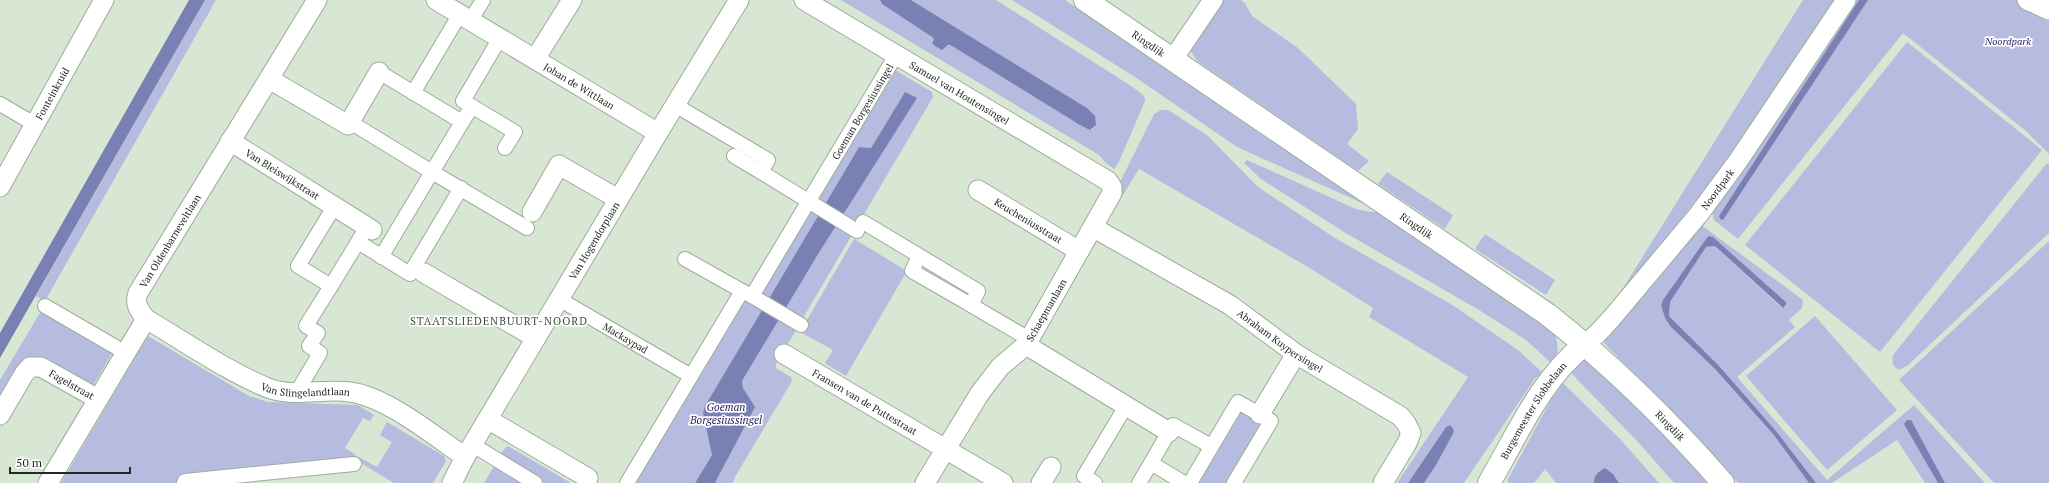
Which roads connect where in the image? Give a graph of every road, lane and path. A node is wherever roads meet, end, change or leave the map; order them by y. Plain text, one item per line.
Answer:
1 (104, 0) edge
2 (317, 0) edge
3 (436, 0) edge
4 (483, 0) edge
5 (572, 0) edge
6 (739, 0) edge
7 (804, 0) edge
8 (1085, 0) edge
9 (1213, 0) edge
10 (1846, 0) edge
11 (2026, 0) edge
12 (2049, 10) edge
13 (465, 18) junction
14 (500, 38) junction
15 (896, 55) junction
16 (535, 59) junction
17 (1173, 59) junction
18 (379, 72) joint
19 (269, 79) junction
20 (413, 93) junction
21 (0, 104) edge
22 (675, 105) junction
23 (472, 106) junction
24 (350, 122) junction
25 (462, 122) junction
26 (36, 125) junction
27 (658, 133) junction
28 (230, 141) junction
29 (505, 148) dead end
30 (734, 156) dead end
31 (432, 172) junction
32 (761, 172) junction
33 (0, 187) edge
34 (1112, 187) joint
35 (461, 188) junction
36 (978, 190) dead end
37 (618, 199) junction
38 (808, 201) junction
39 (334, 207) junction
40 (530, 220) joint
41 (1094, 228) junction
42 (366, 233) junction
43 (1079, 251) junction
44 (382, 257) junction
45 (685, 259) dead end
46 (419, 270) junction
47 (331, 286) junction
48 (747, 293) junction
49 (559, 299) junction
50 (45, 306) dead end
51 (146, 319) junction
52 (801, 325) dead end
53 (536, 338) junction
54 (1027, 342) junction
55 (1585, 344) junction
56 (126, 353) junction
57 (784, 354) dead end
58 (1296, 354) junction
59 (691, 376) junction
60 (297, 392) junction
61 (98, 399) junction
62 (1126, 406) junction
63 (1260, 414) junction
64 (0, 415) edge
65 (489, 420) junction
66 (1169, 432) junction
67 (1212, 446) junction
68 (945, 449) junction
69 (469, 451) junction
70 (1151, 463) junction
71 (354, 464) dead end
72 (1051, 466) dead end
73 (588, 478) dead end
74 (48, 483) edge
75 (184, 483) edge
76 (452, 483) edge
77 (535, 483) edge
78 (627, 483) edge
79 (925, 483) edge
80 (1003, 483) edge
81 (1042, 483) edge
82 (1095, 483) edge
83 (1139, 483) edge
84 (1184, 483) edge
85 (1190, 483) edge
86 (1234, 483) edge
87 (1383, 483) edge
88 (1489, 483) edge
89 (1723, 483) edge

1 - 26 street, Fonteinkruid
2 - 19 street, Van Oldenbarneveltlaan
3 - 13 street, Johan de Wittlaan
4 - 13 street
5 - 16 street
6 - 22 street, Van Hogendorplaan
7 - 15 street, Samuel van Houtensingel
8 - 17 main road, Ringdijk
9 - 17 street
10 - 55 street, Noordpark
11 - 12 street
13 - 14 street, Johan de Wittlaan
13 - 20 street
14 - 16 street, Johan de Wittlaan
14 - 23 street
15 - 34 street, Samuel van Houtensingel
15 - 38 street, Goeman Borgesiussingel
16 - 27 street, Johan de Wittlaan
17 - 55 main road, Ringdijk
18 - 20 street
18 - 24 street
19 - 24 street
19 - 28 street, Van Oldenbarneveltlaan
20 - 25 street
21 - 26 street
22 - 27 street, Van Hogendorplaan
22 - 32 street
23 - 25 street
23 - 29 street
24 - 31 street
25 - 31 street
26 - 33 street, Fonteinkruid
27 - 37 street, Van Hogendorplaan
28 - 39 street, Van Bleiswijkstraat
28 - 51 street, Van Oldenbarneveltlaan
30 - 32 street
31 - 35 street
31 - 44 street
32 - 38 street
34 - 41 street, Schaepmanlaan
35 - 40 street
35 - 46 street
36 - 43 street, Keucheniusstraat
37 - 40 street
37 - 49 street, Van Hogendorplaan
38 - 48 street, Goeman Borgesiussingel
38 - 54 street
39 - 42 street, Van Bleiswijkstraat
39 - 47 street
41 - 43 street, Schaepmanlaan
41 - 58 street, Abraham Kuypersingel
42 - 44 street
42 - 47 street
43 - 54 street, Schaepmanlaan
44 - 46 street
45 - 48 street
46 - 53 street
47 - 60 street
48 - 52 street
48 - 59 street, Goeman Borgesiussingel
49 - 53 street, Van Hogendorplaan
49 - 59 street, Mackaypad
50 - 56 street
51 - 56 street
51 - 60 street, Van Slingelandtlaan
53 - 65 street, Van Hogendorplaan
54 - 62 street
54 - 68 street, Schaepmanlaan
55 - 88 main road, Burgemeester Slobbelaan
55 - 89 main road, Ringdijk
56 - 61 street
57 - 68 street, Fransen van de Puttestraat
58 - 63 street
58 - 87 street, Abraham Kuypersingel
59 - 78 street, Goeman Borgesiussingel
60 - 69 street, Van Slingelandtlaan
61 - 64 street, Fagelstraat
61 - 74 street
62 - 66 street
62 - 82 street
63 - 67 street
63 - 86 street
65 - 69 street, Van Hogendorplaan
65 - 73 street
66 - 67 street
66 - 70 street
67 - 85 street
68 - 79 street, Schaepmanlaan
68 - 80 street, Fransen van de Puttestraat
69 - 76 street, Van Hogendorplaan
69 - 77 street
70 - 83 street
70 - 84 street
71 - 75 street
72 - 81 street

